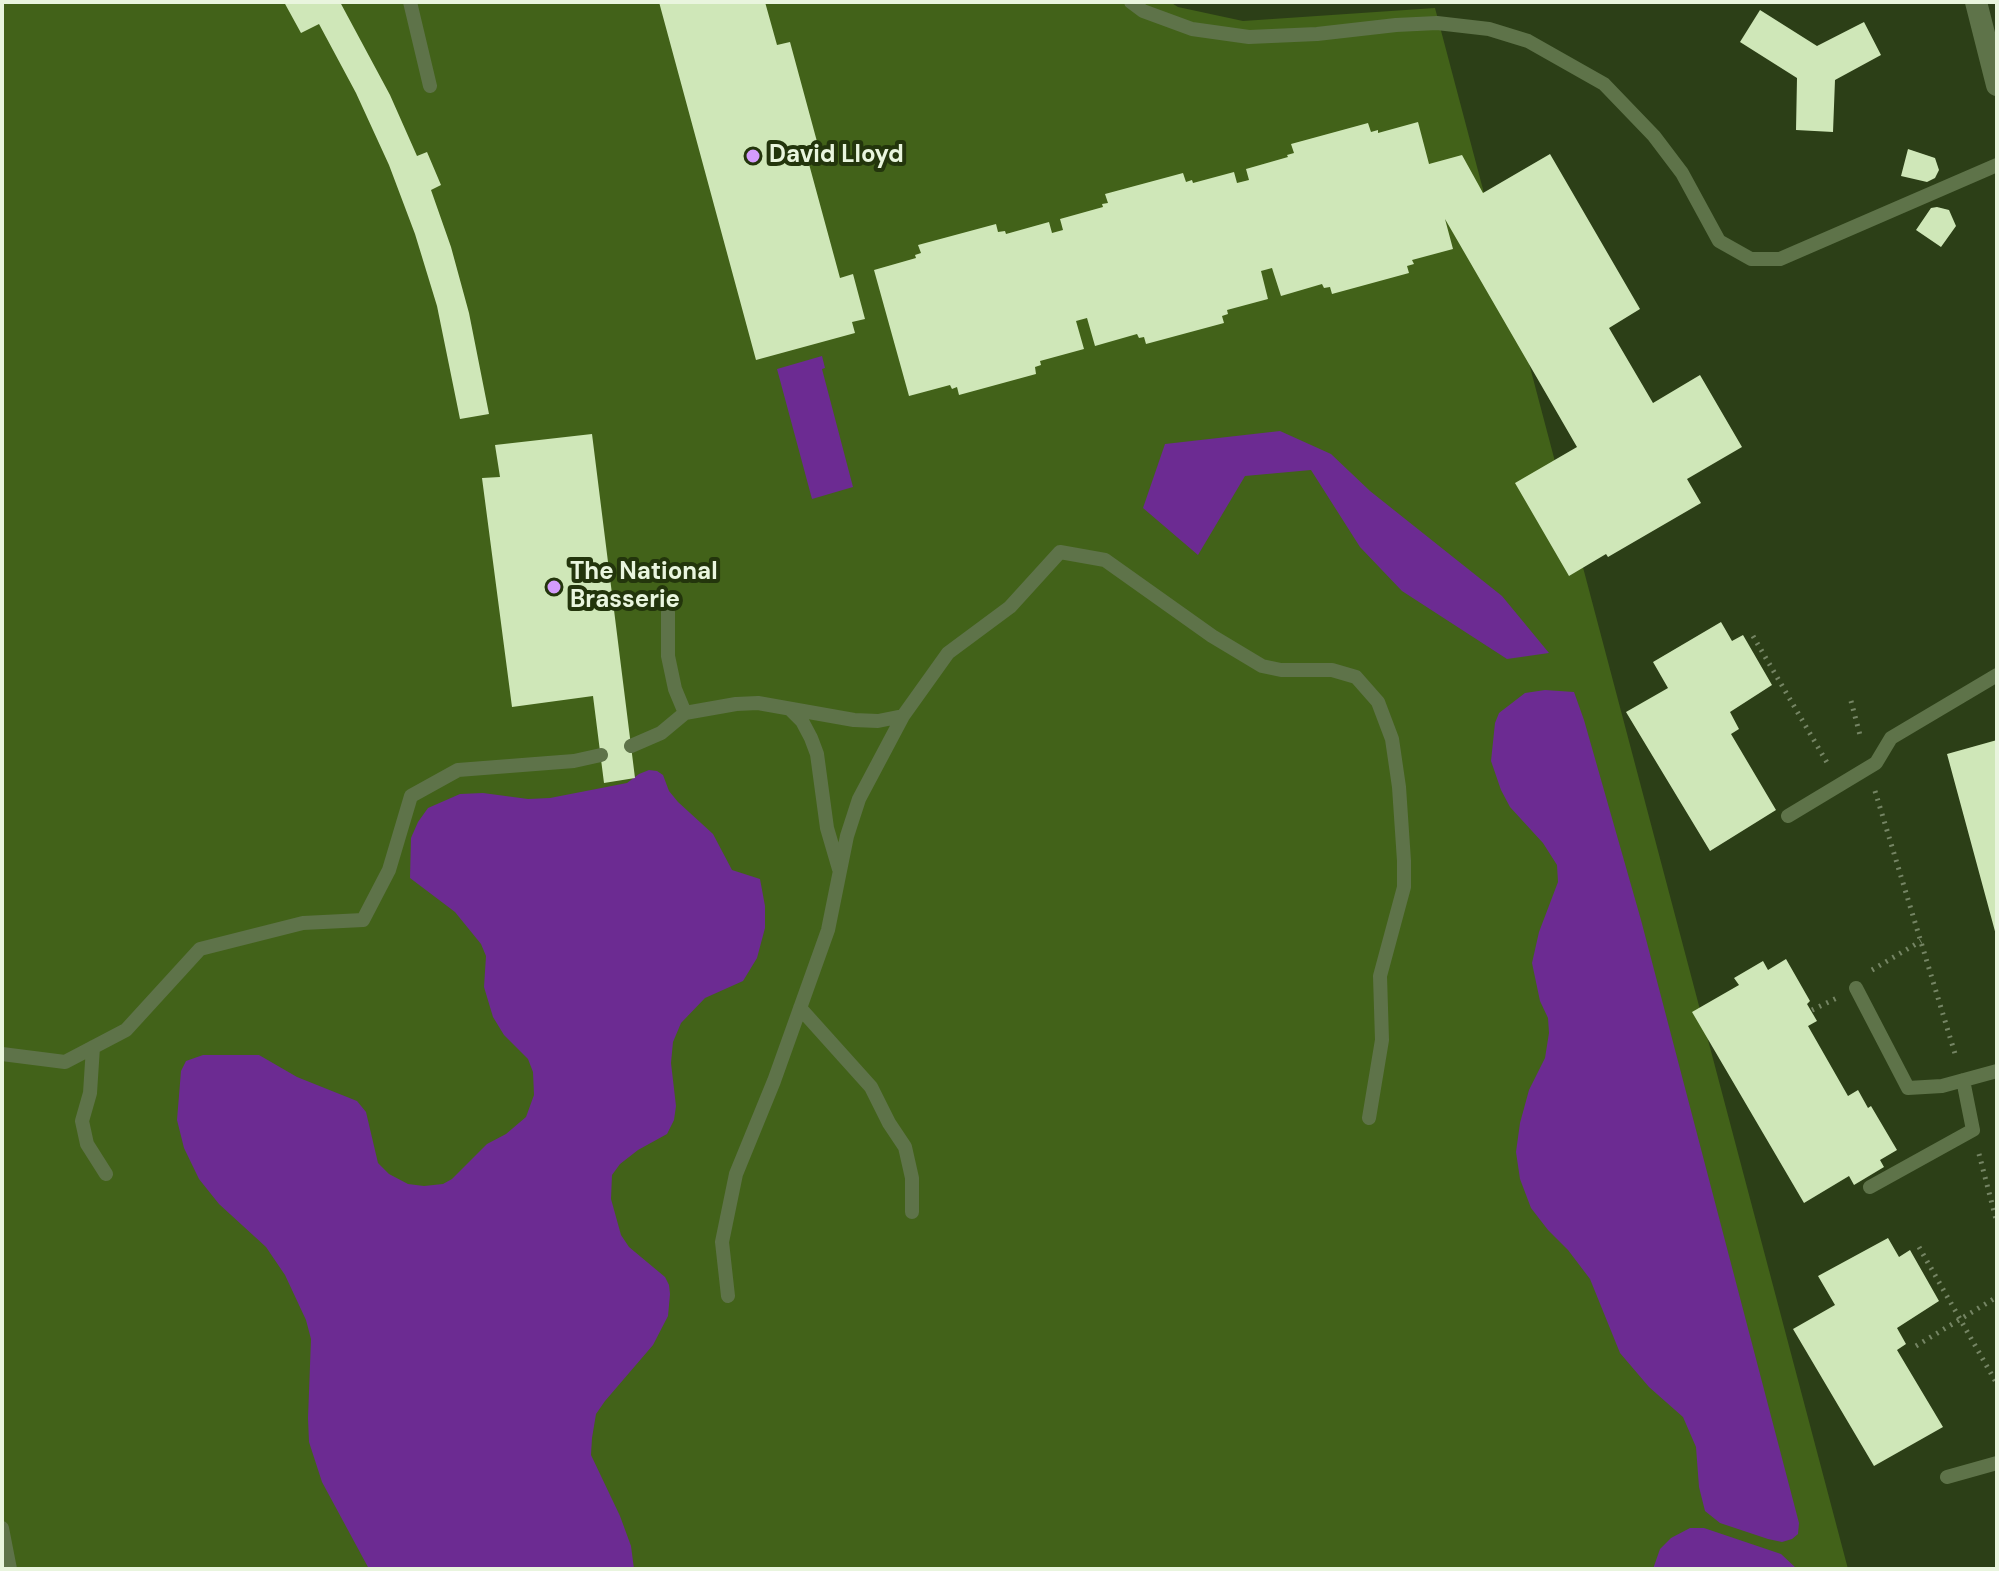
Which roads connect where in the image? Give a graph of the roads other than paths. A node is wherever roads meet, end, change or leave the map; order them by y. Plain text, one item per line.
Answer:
1 (410, 2) edge
2 (1131, 2) edge
3 (1976, 2) edge
4 (1997, 85) edge
5 (430, 86) dead end
6 (1997, 165) edge
7 (668, 612) dead end
8 (1997, 675) edge
9 (790, 709) junction
10 (685, 713) junction
11 (903, 716) junction
12 (631, 746) dead end
13 (601, 755) dead end
14 (1788, 816) dead end
15 (839, 869) junction
16 (1856, 988) dead end
17 (800, 1008) junction
18 (93, 1047) junction
19 (2, 1054) edge
20 (1997, 1071) edge
21 (1963, 1080) junction
22 (1369, 1118) dead end
23 (106, 1174) dead end
24 (1870, 1187) dead end
25 (912, 1212) dead end
26 (728, 1296) dead end
27 (1997, 1463) edge
28 (1947, 1477) dead end
29 (2, 1528) edge
30 (10, 1569) edge

1 - 5 lane
2 - 6 lane
3 - 4 street
7 - 10 lane
8 - 14 lane
9 - 10 lane
9 - 11 lane
9 - 15 lane
10 - 12 lane
11 - 15 lane
11 - 22 lane
13 - 18 lane
15 - 17 lane
16 - 21 lane
17 - 25 lane
17 - 26 lane
18 - 19 lane
18 - 23 lane
20 - 21 lane
21 - 24 lane
27 - 28 lane
29 - 30 lane

